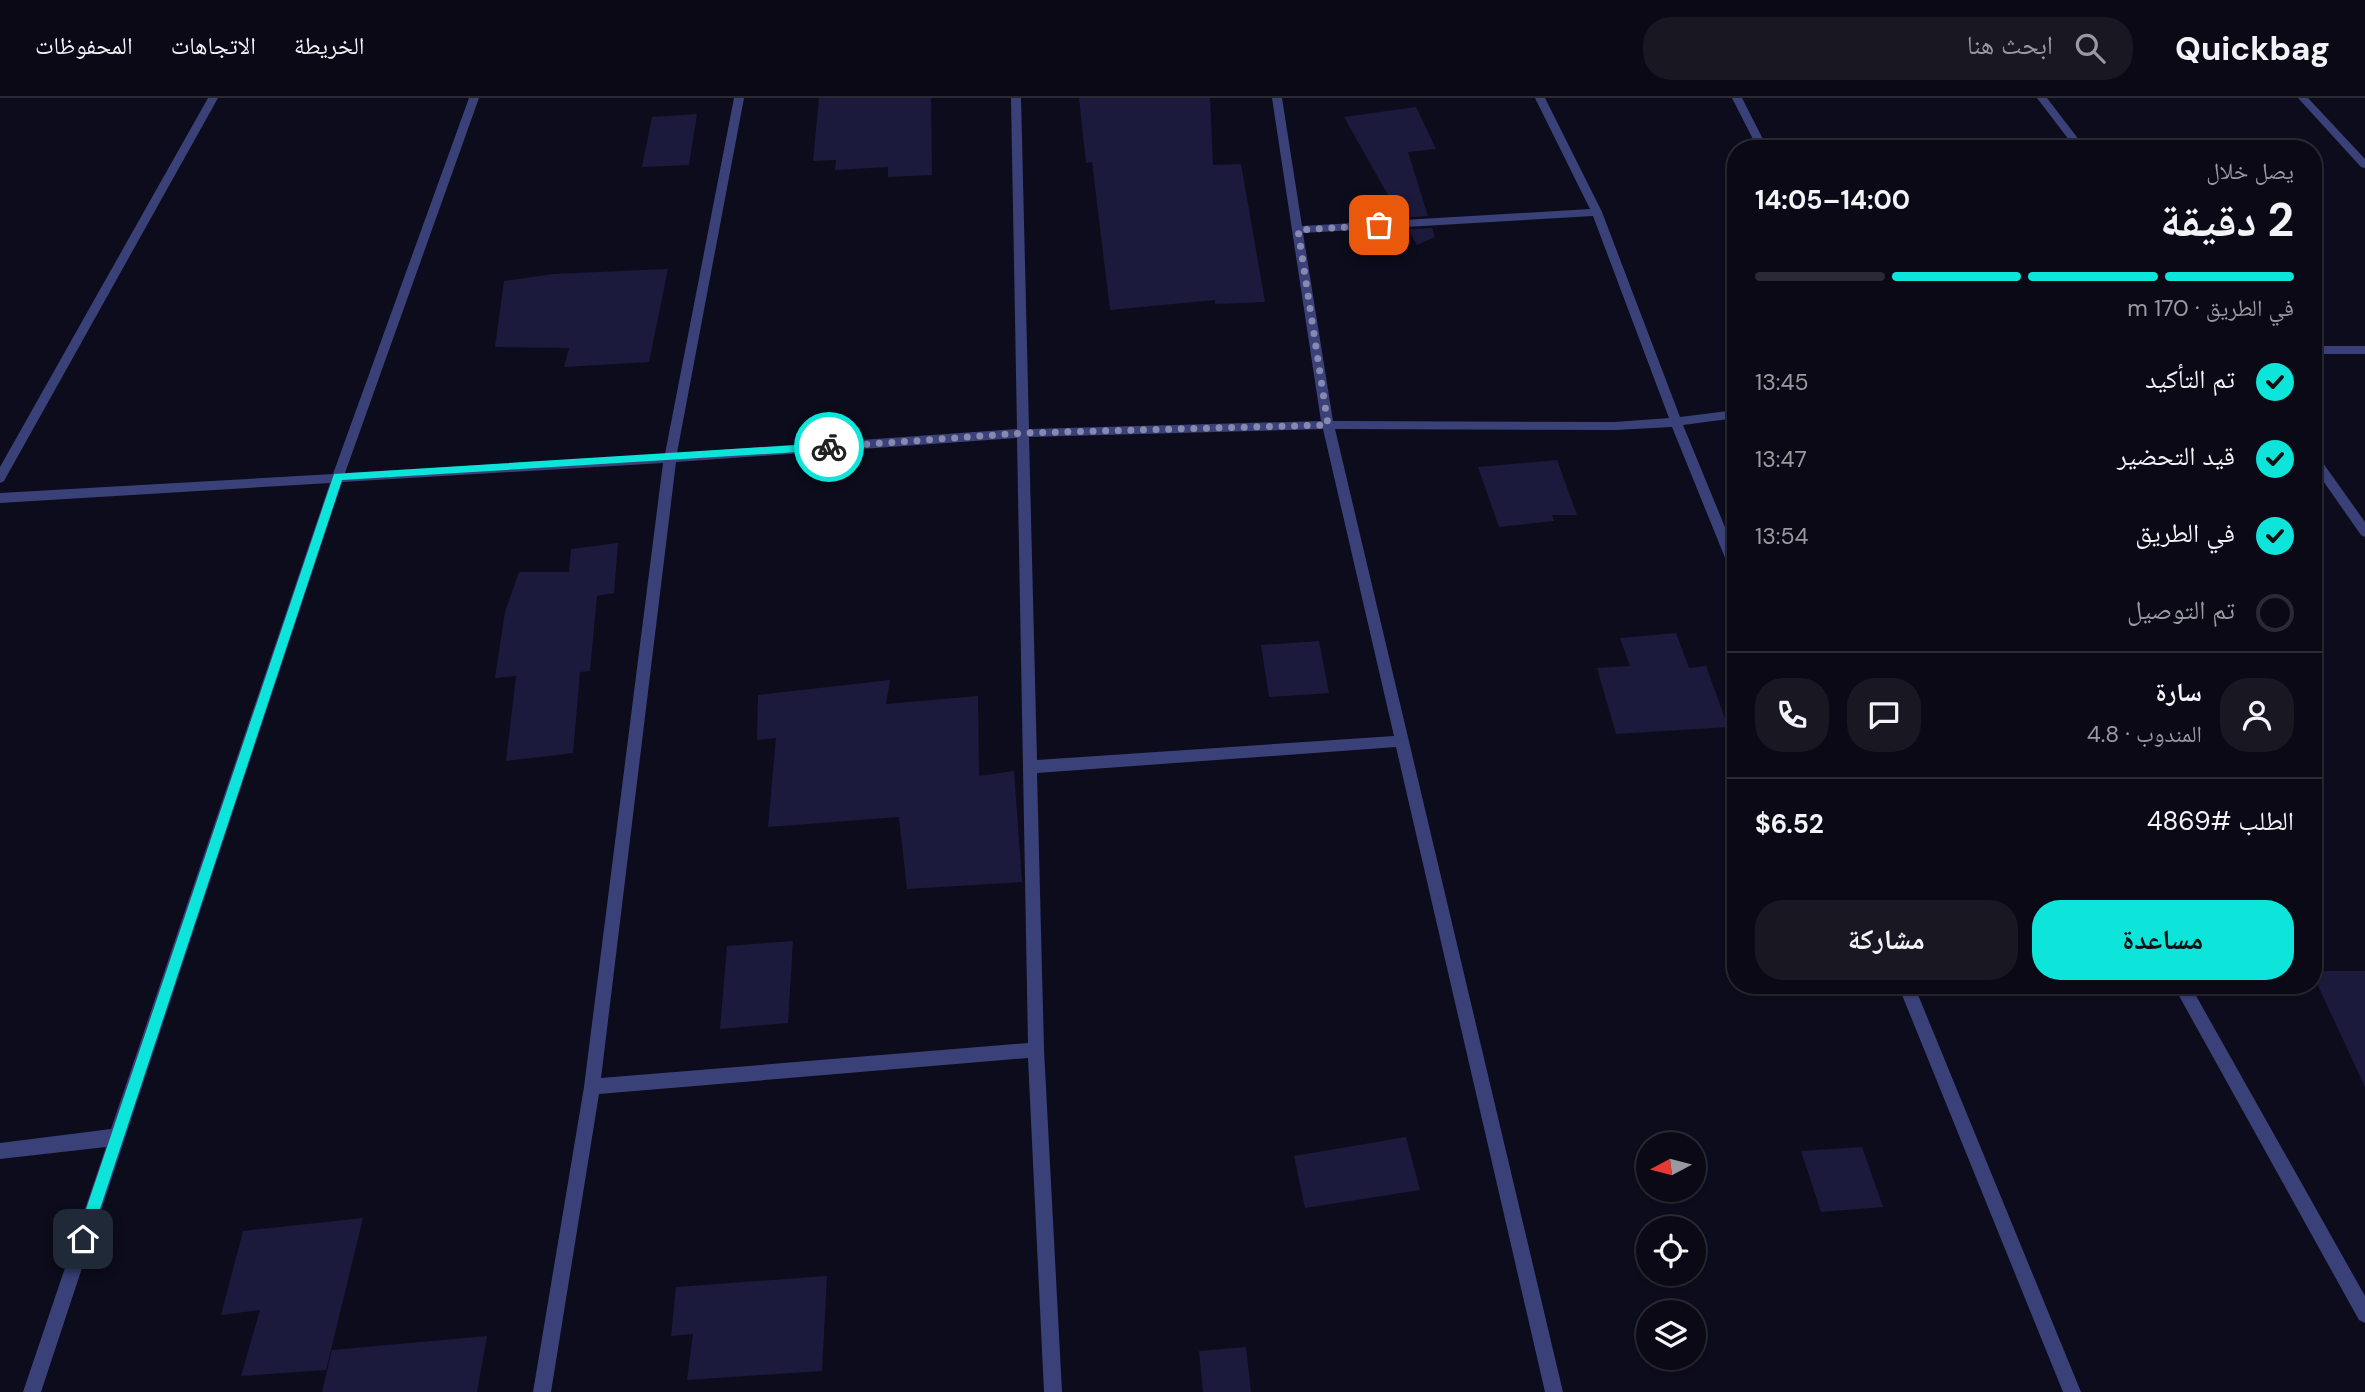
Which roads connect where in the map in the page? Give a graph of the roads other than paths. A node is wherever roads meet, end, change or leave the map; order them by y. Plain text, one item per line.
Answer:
1 (213, 98) edge
2 (474, 98) edge
3 (739, 98) edge
4 (1016, 98) edge
5 (1277, 98) edge
6 (1540, 98) edge
7 (1737, 98) edge
8 (2042, 98) edge
9 (2303, 98) edge
10 (1758, 140) edge
11 (2074, 140) edge
12 (2365, 165) edge
13 (1597, 212) junction
14 (1298, 230) junction
15 (2322, 350) edge
16 (2365, 350) edge
17 (1727, 415) edge
18 (1675, 422) junction
19 (1328, 425) junction
20 (1023, 433) junction
21 (670, 458) junction
22 (2322, 471) edge
23 (338, 476) junction
24 (0, 478) edge
25 (0, 498) edge
26 (2365, 533) edge
27 (1727, 548) edge
28 (1400, 741) junction
29 (1030, 767) junction
30 (1910, 994) edge
31 (2186, 994) edge
32 (1036, 1050) junction
33 (592, 1087) junction
34 (116, 1137) junction
35 (0, 1151) edge
36 (2365, 1314) edge
37 (32, 1392) edge
38 (542, 1392) edge
39 (1053, 1392) edge
40 (1554, 1392) edge
41 (2072, 1392) edge

1 - 24 street
2 - 23 street
3 - 21 street
4 - 20 street
5 - 14 street
6 - 13 street
7 - 10 street
8 - 11 street
9 - 12 street
13 - 14 street
13 - 18 street
14 - 19 street
15 - 16 street
17 - 18 street
18 - 19 street
18 - 27 street
19 - 20 street
19 - 28 street
20 - 21 street
20 - 29 street
21 - 23 street
21 - 33 street
22 - 26 street
23 - 25 street
23 - 34 street
28 - 29 street
28 - 40 street
29 - 32 street
30 - 41 street
31 - 36 street
32 - 33 street
32 - 39 street
33 - 38 street
34 - 35 street
34 - 37 street

